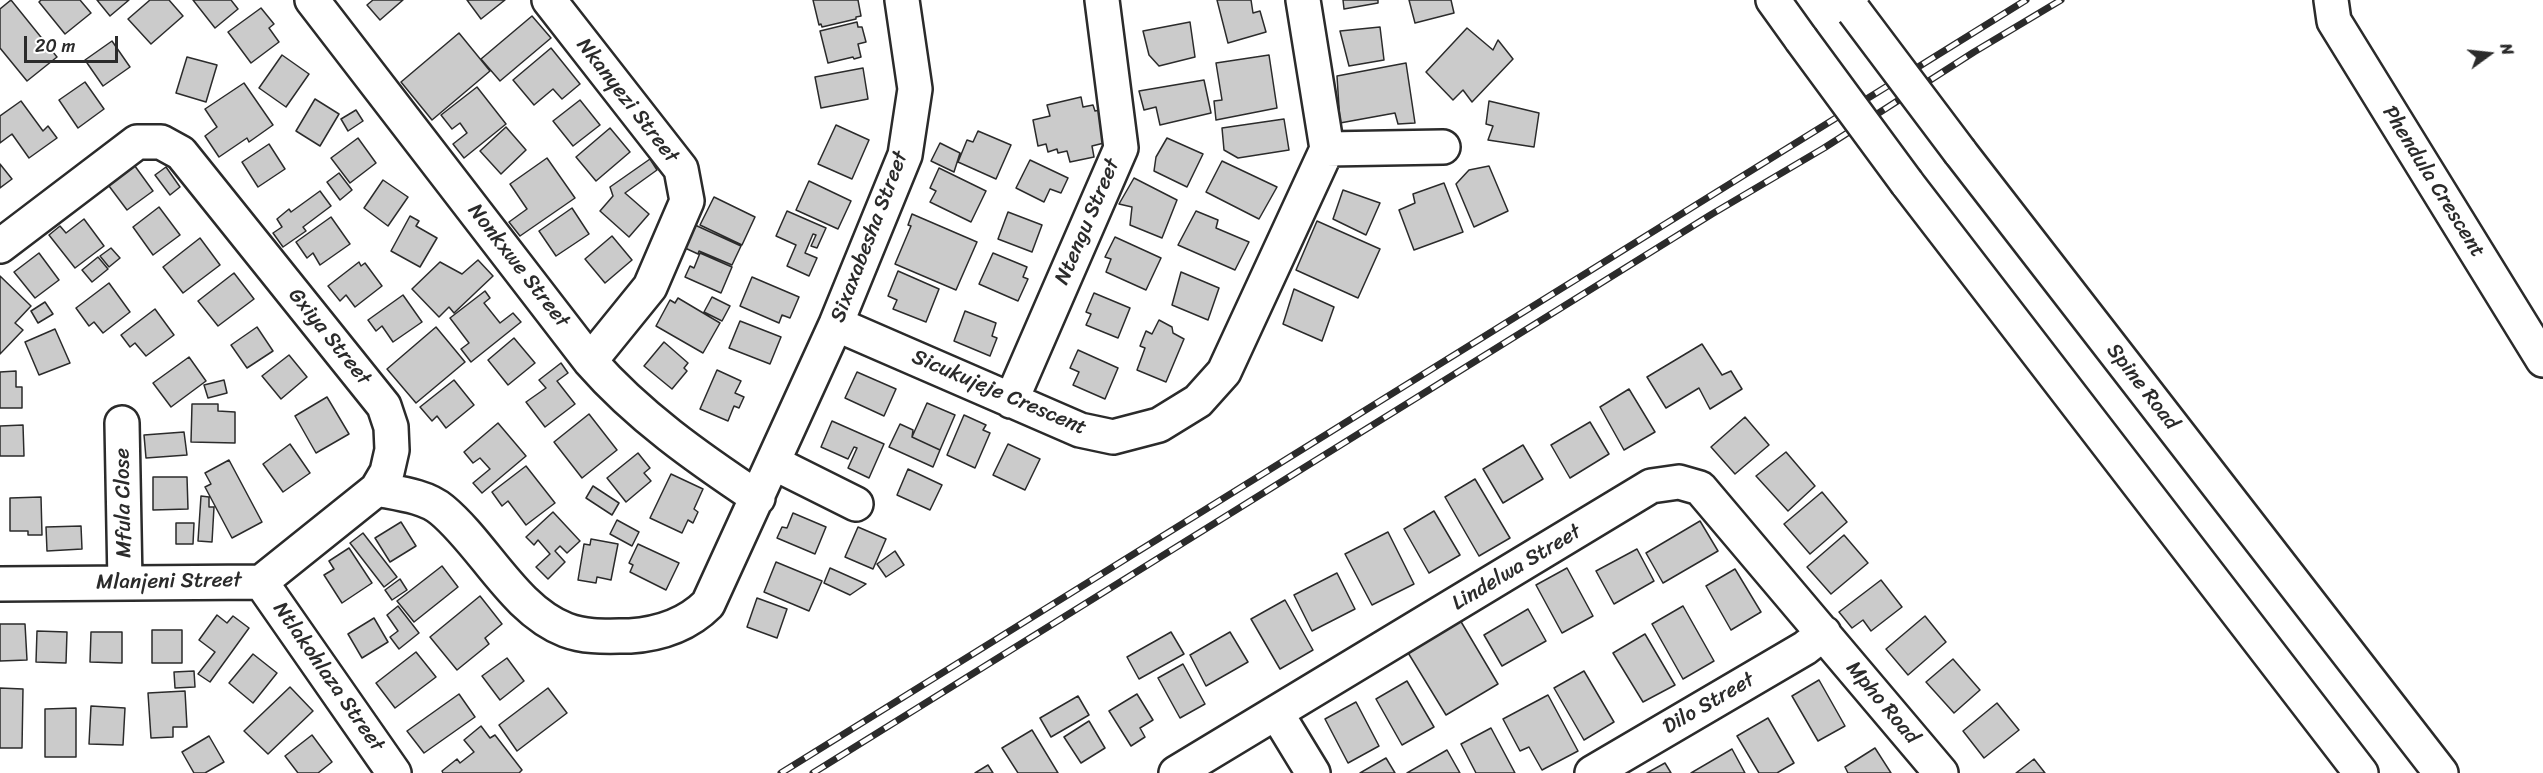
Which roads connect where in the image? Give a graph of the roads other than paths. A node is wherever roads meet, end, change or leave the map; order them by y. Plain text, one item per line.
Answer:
1 (312, 0) edge
2 (549, 0) edge
3 (902, 0) edge
4 (1102, 0) edge
5 (1303, 0) edge
6 (1773, 0) edge
7 (2331, 0) edge
8 (1850, 6) edge
9 (1443, 147) dead end
10 (1327, 149) junction
11 (0, 246) edge
12 (836, 324) junction
13 (2543, 360) edge
14 (590, 361) junction
15 (1011, 401) junction
16 (122, 423) dead end
17 (774, 463) junction
18 (377, 489) junction
19 (758, 498) junction
20 (856, 504) dead end
21 (261, 582) junction
22 (125, 583) junction
23 (0, 584) edge
24 (1824, 633) junction
25 (1277, 714) junction
26 (394, 773) edge
27 (1176, 773) edge
28 (1313, 773) edge
29 (1592, 773) edge
30 (1941, 773) edge
31 (2361, 773) edge
32 (2441, 773) edge

1 - 14 street, Nonkxwe Street
2 - 14 street, Nkanyezi Street
3 - 12 street, Sixaxabesha Street
4 - 15 street, Ntengu Street
5 - 10 street
6 - 31 street, bridge
7 - 13 street, Phendula Crescent
8 - 32 street, Spine Road, bridge
9 - 10 street
10 - 15 street, Sicukujeje Crescent
11 - 18 street, Gxiya Street
12 - 15 street, Sicukujeje Crescent
12 - 17 street, Sixaxabesha Street
14 - 19 street, Nonkxwe Street
16 - 22 street, Mfula Close
17 - 19 street, Sixaxabesha Street
17 - 20 street
18 - 19 street, Sixaxabesha Street
18 - 21 street, Mlanjeni Street
21 - 22 street, Mlanjeni Street
21 - 26 street, Ntlakohlaza Street
22 - 23 street, Mlanjeni Street
24 - 25 street, Lindelwa Street
24 - 29 street, Dilo Street
24 - 30 street, Mpho Road
25 - 27 street, Lindelwa Street
25 - 28 street

